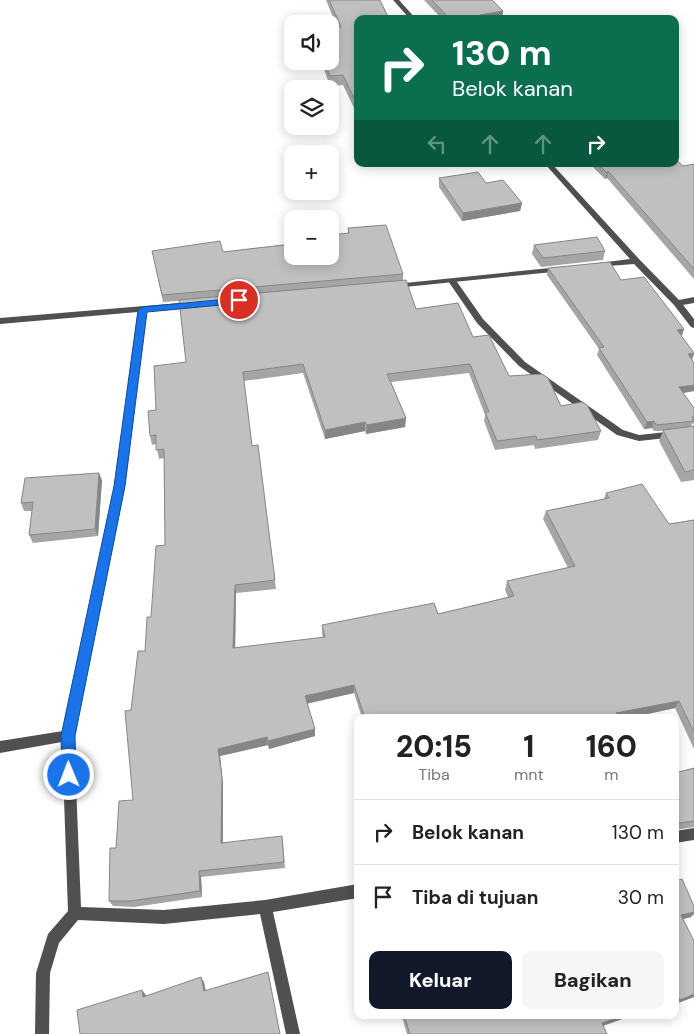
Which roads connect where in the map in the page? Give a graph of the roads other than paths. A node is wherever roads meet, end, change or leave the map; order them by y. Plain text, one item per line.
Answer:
1 (396, 0) edge
2 (409, 15) edge
3 (551, 167) edge
4 (636, 261) junction
5 (587, 266) edge
6 (568, 268) edge
7 (452, 281) junction
8 (384, 287) edge
9 (694, 300) edge
10 (677, 303) junction
11 (200, 304) edge
12 (142, 310) junction
13 (0, 321) edge
14 (694, 324) edge
15 (694, 432) edge
16 (68, 736) junction
17 (0, 747) edge
18 (694, 834) edge
19 (679, 836) edge
20 (354, 892) edge
21 (265, 907) junction
22 (75, 913) junction
23 (42, 1034) edge
24 (293, 1034) edge

1 - 2 street
3 - 4 street
4 - 5 street
4 - 10 street
6 - 7 street
7 - 8 street
7 - 15 street
9 - 10 street
10 - 14 street
11 - 12 street
12 - 13 street
12 - 16 street
16 - 17 street
16 - 22 street
18 - 19 street
20 - 21 street
21 - 22 street
21 - 24 street
22 - 23 street

